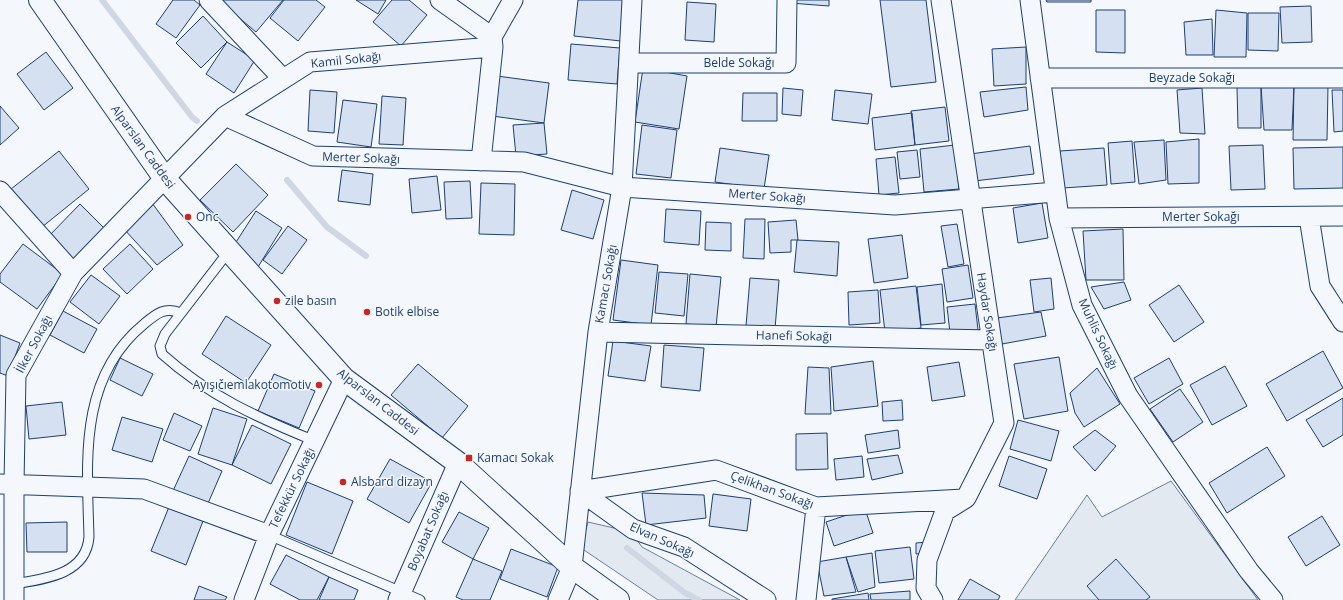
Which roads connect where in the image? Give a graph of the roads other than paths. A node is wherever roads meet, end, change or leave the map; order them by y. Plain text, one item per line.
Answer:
1 (40, 0) edge
2 (209, 0) edge
3 (440, 0) edge
4 (513, 0) edge
5 (632, 0) edge
6 (787, 0) edge
7 (942, 0) edge
8 (1030, 0) edge
9 (492, 42) junction
10 (629, 63) junction
11 (1040, 78) junction
12 (1343, 78) edge
13 (283, 79) junction
14 (225, 116) junction
15 (481, 161) junction
16 (165, 179) junction
17 (622, 187) junction
18 (0, 191) edge
19 (1055, 192) junction
20 (970, 199) junction
21 (1343, 216) edge
22 (1309, 217) junction
23 (1059, 218) junction
24 (229, 251) junction
25 (73, 273) junction
26 (181, 313) junction
27 (1343, 322) edge
28 (598, 332) junction
29 (991, 340) junction
30 (344, 379) junction
31 (8, 388) edge
32 (315, 441) junction
33 (458, 463) junction
34 (7, 484) edge
35 (88, 486) junction
36 (580, 491) junction
37 (966, 498) junction
38 (816, 507) junction
39 (269, 535) junction
40 (572, 567) junction
41 (14, 592) edge
42 (400, 596) edge
43 (244, 600) edge
44 (420, 600) edge
45 (558, 600) edge
46 (618, 600) edge
47 (766, 600) edge
48 (806, 600) edge
49 (933, 600) edge
50 (1273, 600) edge

1 - 16 street, Alparslan Caddesi
2 - 13 street
3 - 9 street
4 - 9 street
5 - 10 street, Kamacı Sokağı
6 - 10 street, Belde Sokağı
7 - 20 street, Haydar Sokağı
8 - 11 street, Muhlis Sokağı
9 - 13 street, Kamil Sokağı
9 - 15 street
10 - 17 street, Kamacı Sokağı
11 - 12 street, Beyzade Sokağı
11 - 19 street, Muhlis Sokağı
13 - 14 street, Kamil Sokağı
14 - 15 street, Merter Sokağı
14 - 16 street, Kamil Sokağı
15 - 17 street, Merter Sokağı
16 - 24 street, Alparslan Caddesi
16 - 25 street, İlker Sokağı
17 - 20 street, Merter Sokağı
17 - 28 street, Kamacı Sokağı
18 - 25 street
19 - 20 street, Merter Sokağı
19 - 23 street, Muhlis Sokağı
20 - 29 street, Haydar Sokağı
21 - 22 street, Merter Sokağı
22 - 23 street, Merter Sokağı
22 - 27 street
23 - 50 street, Muhlis Sokağı
24 - 26 lane
24 - 30 street, Alparslan Caddesi
25 - 31 street, İlker Sokağı
26 - 32 lane
26 - 35 lane
28 - 29 street, Hanefi Sokağı
28 - 36 street, Kamacı Sokağı
29 - 37 street, Haydar Sokağı
30 - 32 street, Tefekkür Sokağı
30 - 33 street, Alparslan Caddesi
31 - 34 street, İlker Sokağı
32 - 39 street, Tefekkür Sokağı
33 - 40 street, Alparslan Caddesi
33 - 42 street, Boyabat Sokağı
34 - 35 street
34 - 41 street, İlker Sokağı
35 - 39 street
35 - 41 lane
36 - 38 street, Çelikhan Sokağı
36 - 40 street, Kamacı Sokağı
36 - 47 street, Elvan Sokağı
37 - 38 street, Çelikhan Sokağı
37 - 49 street
38 - 48 street
39 - 42 lane
39 - 43 street, Tefekkür Sokağı
40 - 45 street, Kamacı Sokağı
40 - 46 street, Alparslan Caddesi
42 - 44 lane

